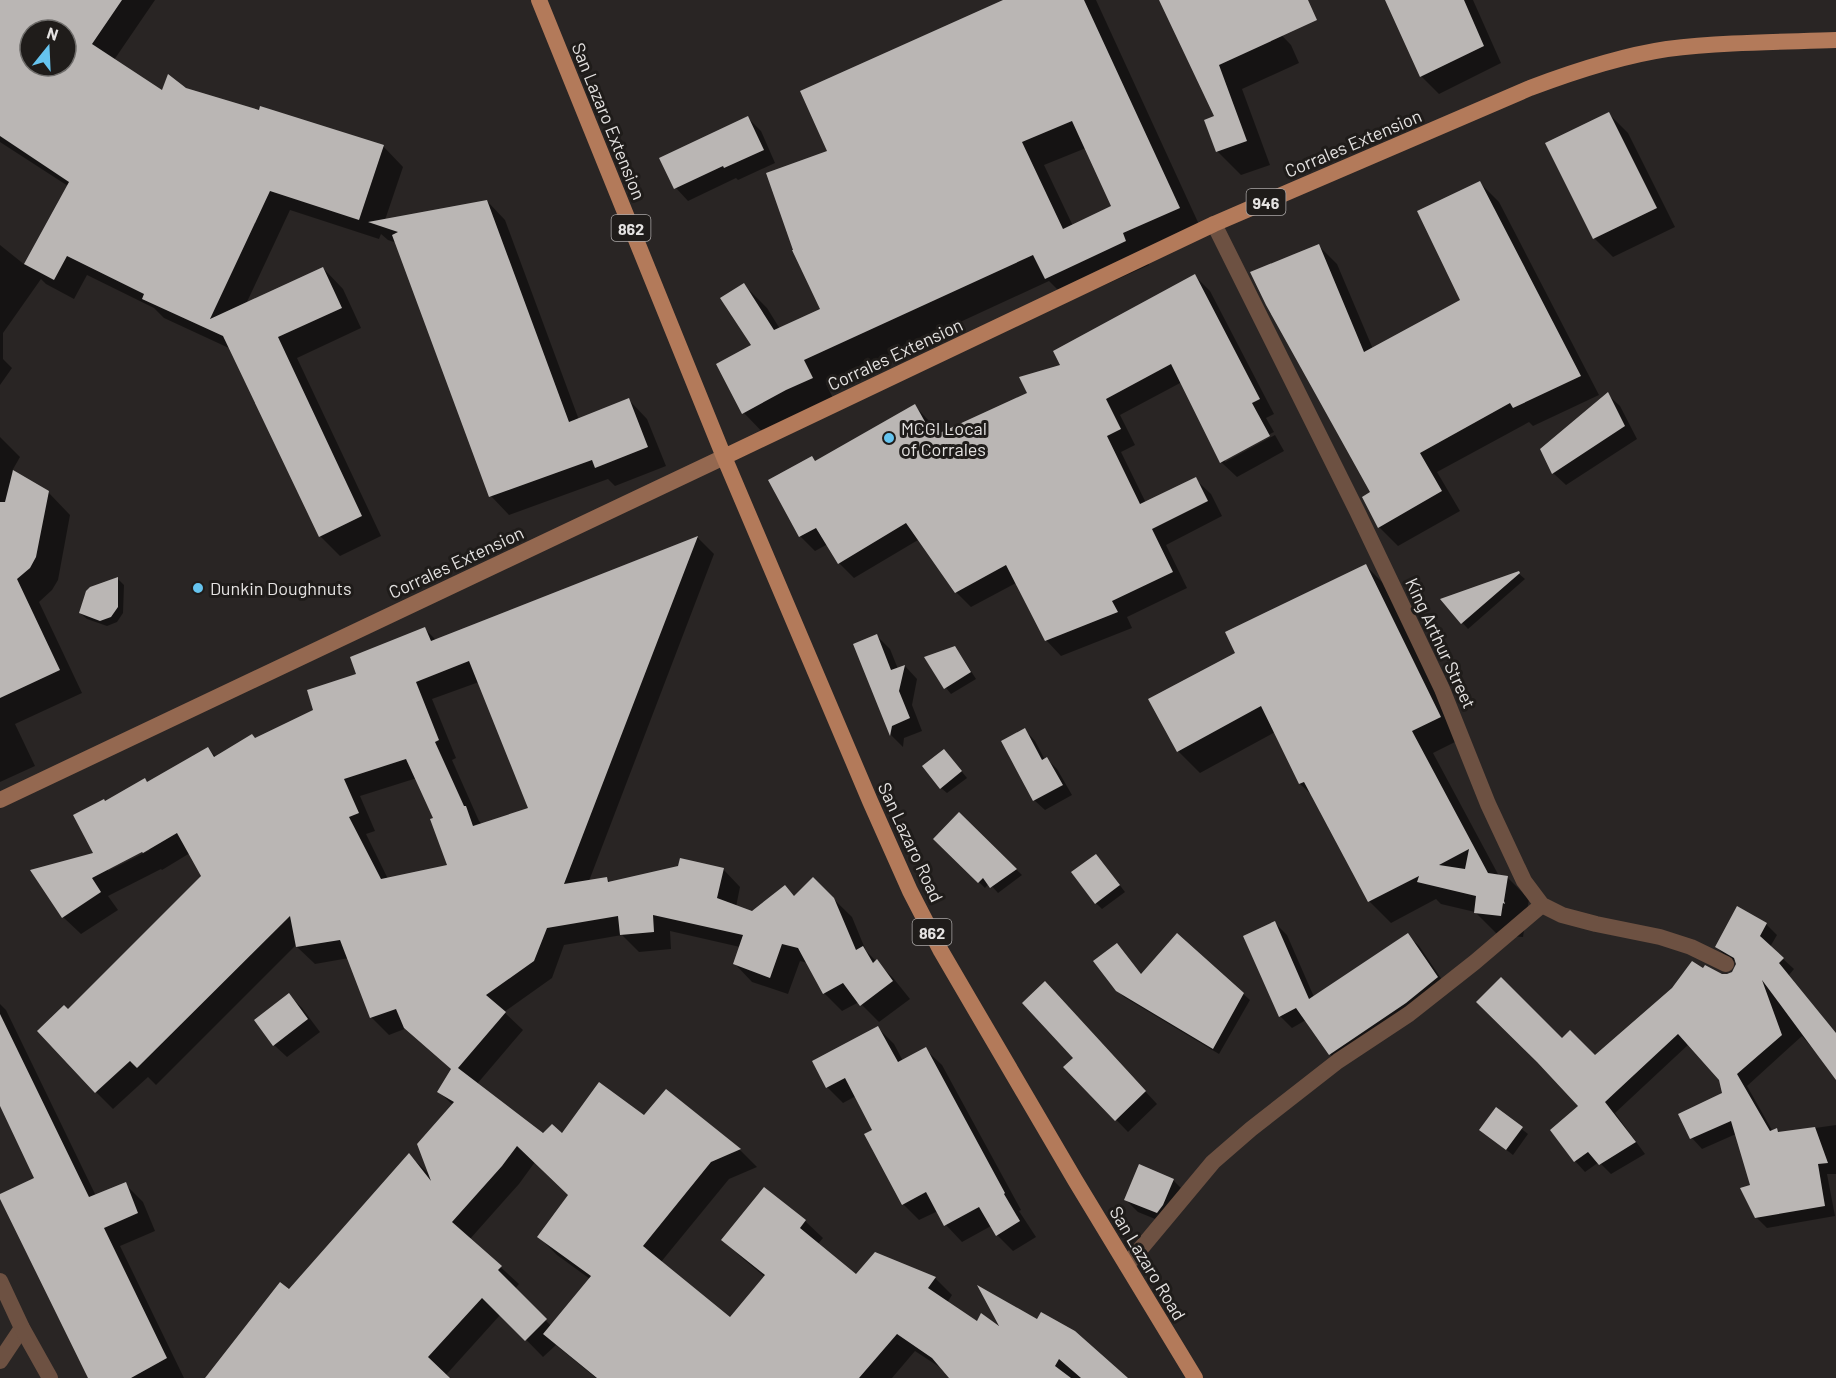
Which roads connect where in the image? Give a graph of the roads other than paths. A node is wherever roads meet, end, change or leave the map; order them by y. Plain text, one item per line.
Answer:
1 (538, 0) edge
2 (1836, 40) edge
3 (1214, 224) junction
4 (724, 457) junction
5 (0, 800) edge
6 (1542, 905) junction
7 (1726, 964) dead end
8 (1127, 1265) junction
9 (0, 1281) edge
10 (22, 1328) junction
11 (0, 1361) edge
12 (50, 1378) edge
13 (1195, 1378) edge

1 - 4 main road, San Lazaro Extension / 862
2 - 3 main road, Corrales Extension / 946
3 - 4 main road, Corrales Extension / 946
3 - 6 street, King Arthur Street
4 - 5 main road, Corrales Extension / 946
4 - 8 main road, San Lazaro Road / 862
6 - 7 street, King Arthur Street
6 - 8 street
8 - 13 main road, San Lazaro Road / 862
9 - 10 street
10 - 11 street
10 - 12 street

